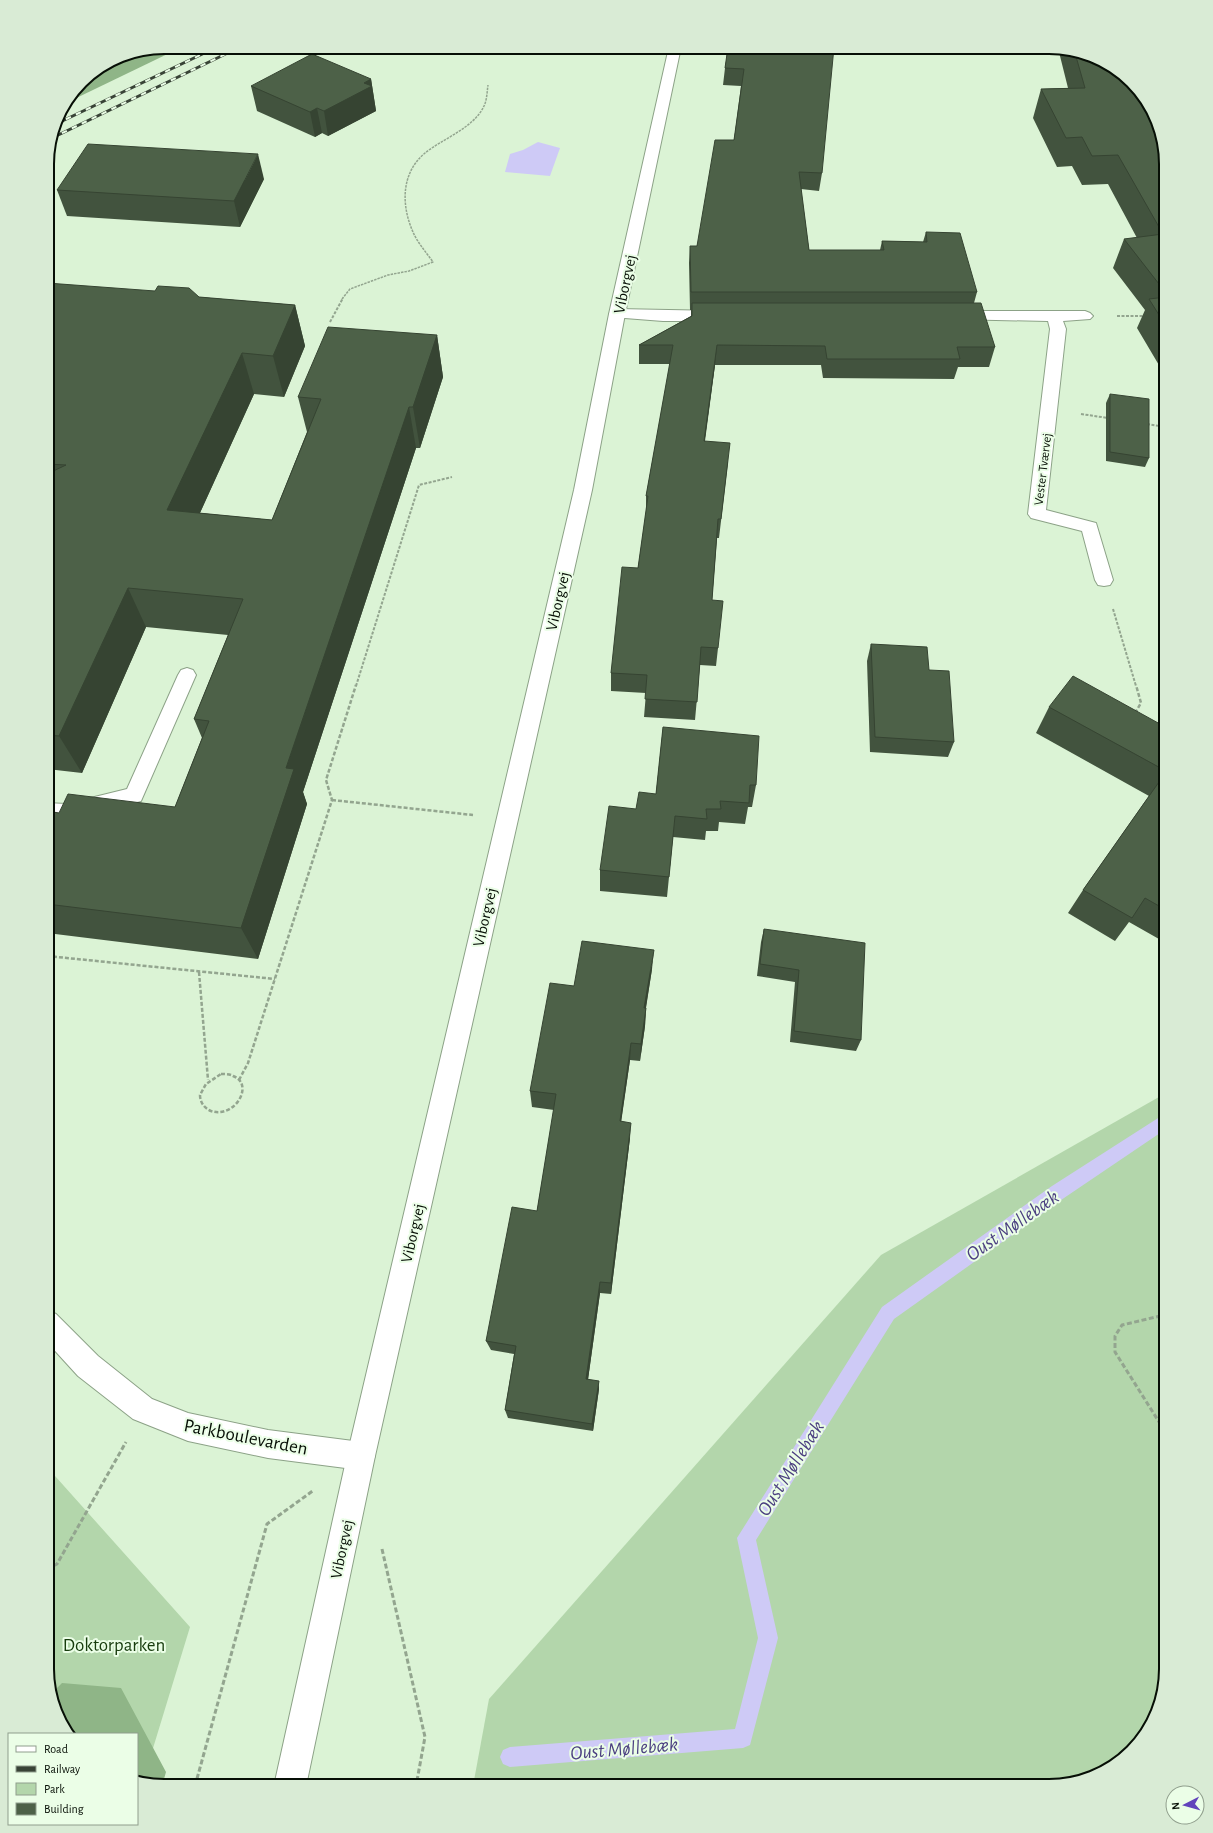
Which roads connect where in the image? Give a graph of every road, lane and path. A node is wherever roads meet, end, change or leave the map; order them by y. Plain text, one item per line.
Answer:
1 (673, 54) edge
2 (488, 85) dead end
3 (617, 314) junction
4 (734, 316) edge
5 (942, 316) edge
6 (1054, 316) junction
7 (1085, 316) joint
8 (1150, 316) edge
9 (330, 322) dead end
10 (1049, 410) junction
11 (1111, 419) edge
12 (1143, 423) edge
13 (1159, 426) edge
14 (452, 477) dead end
15 (1104, 580) joint
16 (186, 675) dead end
17 (1134, 715) edge
18 (332, 800) junction
19 (54, 811) edge
20 (507, 819) junction
21 (54, 957) edge
22 (199, 972) junction
23 (274, 979) junction
24 (239, 1080) junction
25 (208, 1081) junction
26 (1159, 1316) edge
27 (54, 1330) edge
28 (143, 1409) junction
29 (1159, 1423) edge
30 (361, 1456) junction
31 (267, 1524) dead end
32 (382, 1547) dead end
33 (54, 1566) edge
34 (197, 1779) edge
35 (292, 1779) edge
36 (417, 1779) edge

1 - 3 street, Viborgvej
2 - 9 path
3 - 4 street
3 - 20 street, Viborgvej
5 - 6 street
6 - 7 street
6 - 10 street, Vester Tværvej
7 - 8 path
10 - 11 path
10 - 15 street, Vester Tværvej
12 - 13 path
14 - 18 path
15 - 17 path
16 - 19 lane
18 - 20 path
18 - 23 path
20 - 30 street, Viborgvej
21 - 22 path
22 - 23 path
22 - 25 path
23 - 24 path
24 - 25 path
24 - 25 path
26 - 29 path
27 - 28 street, Parkboulevarden
28 - 30 street, Parkboulevarden
28 - 33 path
30 - 35 street, Viborgvej
31 - 34 path
32 - 36 path

